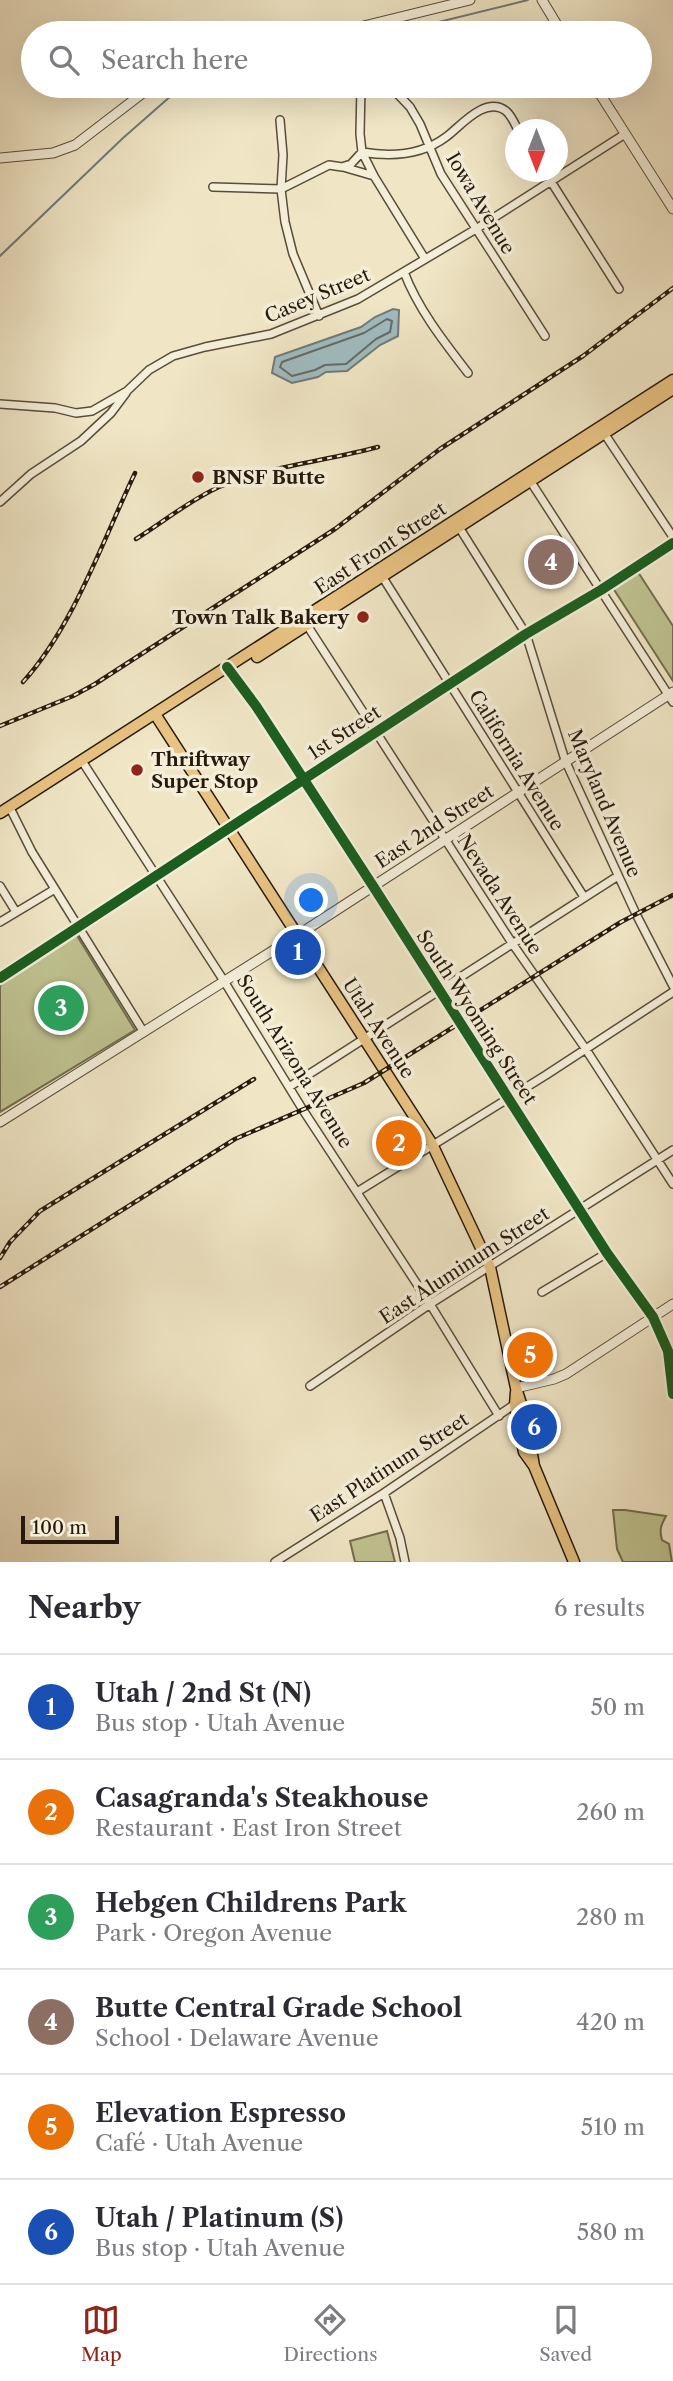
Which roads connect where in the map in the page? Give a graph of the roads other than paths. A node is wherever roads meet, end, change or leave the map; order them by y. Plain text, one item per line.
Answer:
1 (470, 0) edge
2 (542, 0) edge
3 (384, 21) edge
4 (555, 21) edge
5 (136, 98) edge
6 (361, 98) edge
7 (401, 98) edge
8 (602, 98) edge
9 (511, 119) edge
10 (280, 120) dead end
11 (625, 134) junction
12 (429, 145) junction
13 (362, 152) junction
14 (0, 158) edge
15 (342, 167) junction
16 (568, 171) edge
17 (374, 176) junction
18 (550, 182) edge
19 (553, 182) edge
20 (213, 187) dead end
21 (281, 189) junction
22 (673, 209) edge
23 (476, 229) junction
24 (425, 259) junction
25 (404, 272) junction
26 (619, 289) dead end
27 (319, 316) junction
28 (545, 336) dead end
29 (468, 373) dead end
30 (673, 380) edge
31 (673, 389) edge
32 (127, 391) junction
33 (0, 404) edge
34 (602, 430) junction
35 (528, 478) junction
36 (0, 502) edge
37 (457, 524) junction
38 (673, 537) edge
39 (673, 543) edge
40 (380, 573) junction
41 (601, 590) junction
42 (305, 622) junction
43 (527, 634) junction
44 (229, 670) junction
45 (450, 685) junction
46 (672, 697) edge
47 (157, 716) junction
48 (376, 732) junction
49 (565, 760) junction
50 (83, 764) junction
51 (302, 780) junction
52 (519, 792) junction
53 (8, 811) edge
54 (0, 821) edge
55 (229, 828) junction
56 (446, 838) junction
57 (156, 874) junction
58 (618, 876) junction
59 (0, 886) edge
60 (373, 886) junction
61 (55, 888) junction
62 (584, 897) junction
63 (16, 912) junction
64 (0, 922) edge
65 (78, 926) junction
66 (299, 934) junction
67 (512, 943) junction
68 (0, 978) edge
69 (224, 981) junction
70 (673, 986) edge
71 (439, 991) junction
72 (673, 992) edge
73 (143, 1031) junction
74 (365, 1039) junction
75 (585, 1048) junction
76 (289, 1087) junction
77 (508, 1098) junction
78 (0, 1122) edge
79 (432, 1144) junction
80 (673, 1150) edge
81 (658, 1160) junction
82 (673, 1184) edge
83 (357, 1192) junction
84 (580, 1209) junction
85 (607, 1253) junction
86 (490, 1267) junction
87 (542, 1292) dead end
88 (430, 1304) junction
89 (673, 1304) edge
90 (653, 1317) junction
91 (310, 1386) dead end
92 (516, 1388) junction
93 (673, 1394) edge
94 (518, 1402) junction
95 (499, 1416) junction
96 (534, 1466) junction
97 (384, 1493) junction
98 (275, 1562) edge
99 (405, 1562) edge
100 (574, 1562) edge

1 - 3 street
2 - 4 street
5 - 14 street
6 - 13 street
7 - 12 street, Iowa Avenue
8 - 11 street
9 - 12 street
10 - 21 street
11 - 16 street, Casey Street
11 - 22 street
12 - 13 street
12 - 23 street, Iowa Avenue
13 - 15 street
13 - 17 street
15 - 17 street
15 - 21 street
17 - 24 street
18 - 23 street, Casey Street
19 - 26 street
20 - 21 street
21 - 27 street
23 - 24 street, Casey Street
23 - 28 street, Iowa Avenue
24 - 25 street, Casey Street
25 - 27 street, Casey Street
25 - 29 street
27 - 32 street, Casey Street
30 - 34 main road, East Front Street
31 - 34 main road, East Front Street
32 - 33 street, Casey Street
32 - 36 street
34 - 35 main road, East Front Street
34 - 38 street
35 - 37 main road, East Front Street
35 - 41 street
37 - 40 main road, East Front Street
37 - 43 street, Maryland Avenue
39 - 41 street, 1st Street
40 - 42 main road, East Front Street
40 - 45 street, California Avenue
41 - 43 street, 1st Street
41 - 46 street
42 - 44 main road, East Front Street
42 - 48 street, Nevada Avenue
43 - 45 street, 1st Street
43 - 49 street, Maryland Avenue
44 - 47 main road, East Front Street
44 - 51 street, South Wyoming Street
45 - 48 street, 1st Street
45 - 52 street, California Avenue
46 - 49 street, East 2nd Street
47 - 50 main road, East Front Street
47 - 55 main road, Utah Avenue
48 - 51 street, 1st Street
48 - 56 street, Nevada Avenue
49 - 52 street, East 2nd Street
49 - 58 street, Maryland Avenue
50 - 53 main road, East Front Street
50 - 57 street, South Arizona Avenue
51 - 55 street, 1st Street
51 - 60 street, South Wyoming Street
52 - 56 street, East 2nd Street
52 - 62 street, California Avenue
53 - 54 main road, East Front Street
53 - 61 street
55 - 57 street, 1st Street
55 - 66 main road, Utah Avenue
56 - 60 street, East 2nd Street
56 - 67 street, Nevada Avenue
57 - 65 street, 1st Street
57 - 69 street, South Arizona Avenue
58 - 62 street
58 - 70 street, Maryland Avenue
59 - 63 street
60 - 66 street, East 2nd Street
60 - 71 street, South Wyoming Street
61 - 63 street
61 - 65 street
62 - 67 street
63 - 64 street
65 - 68 street, 1st Street
65 - 73 street
66 - 69 street, East 2nd Street
66 - 74 main road, Utah Avenue
67 - 71 street
67 - 75 street, Nevada Avenue
69 - 73 street, East 2nd Street
69 - 76 street, South Arizona Avenue
71 - 74 street
71 - 77 street, South Wyoming Street
72 - 75 street
73 - 78 street, East 2nd Street
74 - 76 street
74 - 79 main road, Utah Avenue
75 - 77 street
75 - 81 street, Nevada Avenue
76 - 83 street, South Arizona Avenue
77 - 79 street
77 - 84 street, South Wyoming Street
79 - 83 street
79 - 86 main road, Utah Avenue
80 - 81 street, East Aluminum Street
81 - 82 street, Nevada Avenue
81 - 84 street, East Aluminum Street
83 - 88 street, South Arizona Avenue
84 - 85 street, South Wyoming Street
84 - 86 street, East Aluminum Street
85 - 87 street
85 - 90 street, South Wyoming Street
86 - 88 street, East Aluminum Street
86 - 92 main road, Utah Avenue
88 - 91 street, East Aluminum Street
88 - 95 street, South Arizona Avenue
89 - 90 street
90 - 92 street
90 - 93 street, South Wyoming Street
92 - 94 main road, Utah Avenue
94 - 95 street, East Platinum Street
94 - 96 main road, Utah Avenue
94 - 96 main road, Utah Avenue
95 - 97 street, East Platinum Street
96 - 100 main road
97 - 98 street, East Platinum Street
97 - 99 street

